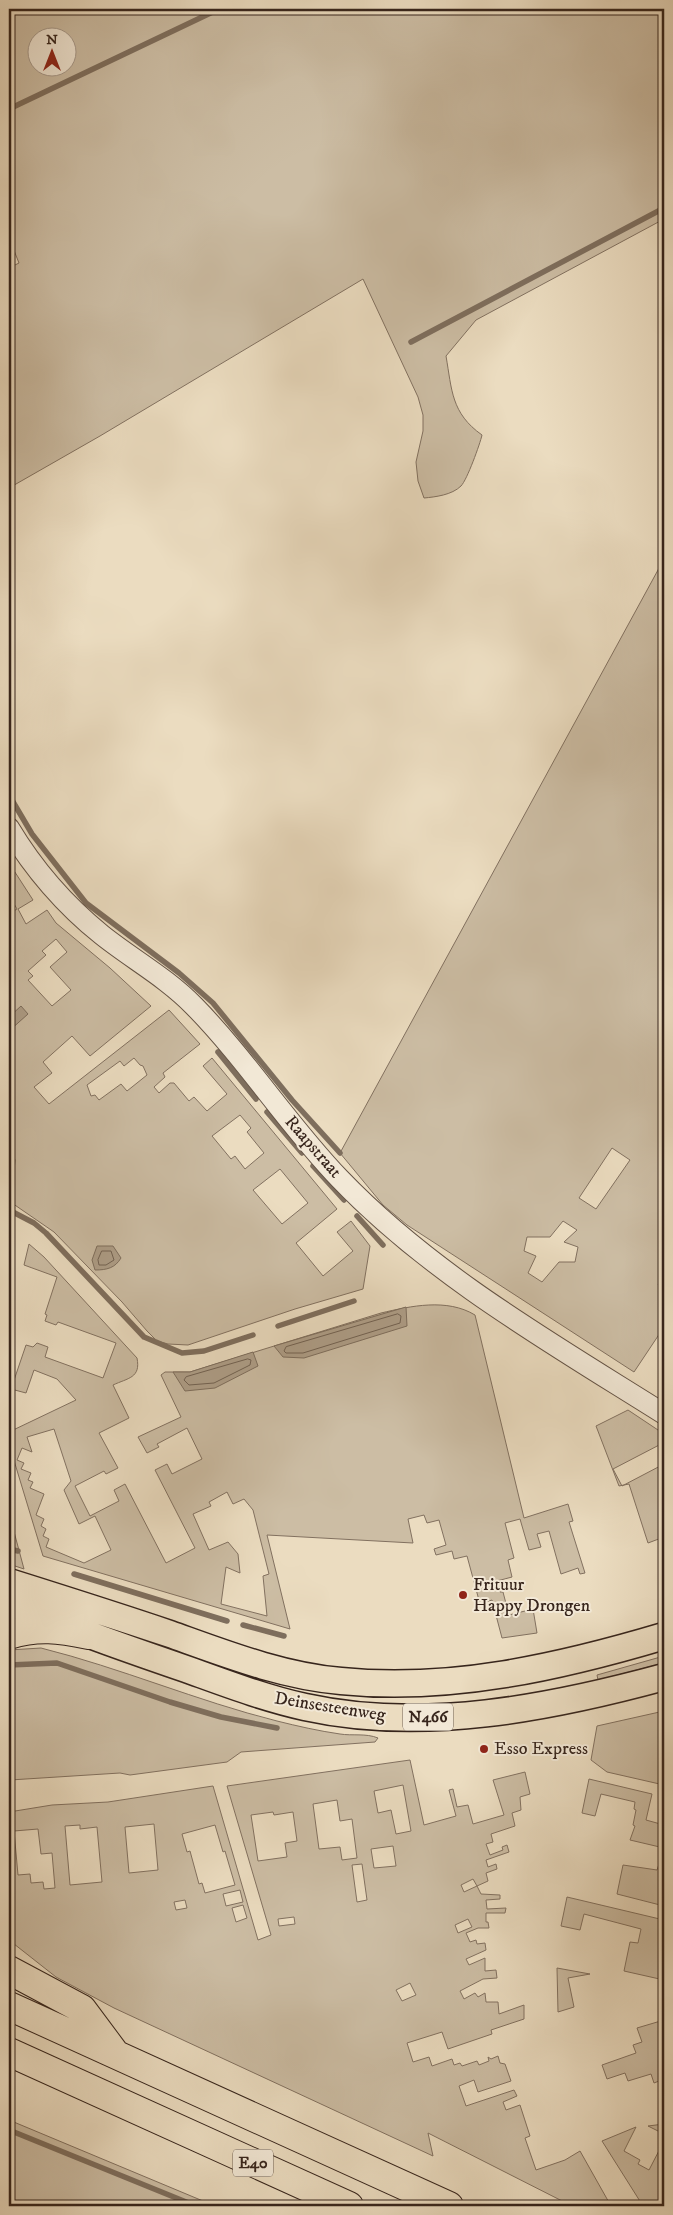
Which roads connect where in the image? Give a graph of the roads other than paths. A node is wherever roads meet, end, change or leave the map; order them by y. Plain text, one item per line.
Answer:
1 (9, 828) edge
2 (664, 1414) edge
3 (9, 1582) edge
4 (9, 1603) edge
5 (9, 1635) edge
6 (89, 1635) junction
7 (664, 1636) edge
8 (664, 1677) edge
9 (412, 1684) junction
10 (414, 1718) junction
11 (9, 1970) edge
12 (9, 2006) edge
13 (9, 2052) edge
14 (115, 2054) junction
15 (349, 2206) edge
16 (449, 2206) edge

1 - 2 street, Raapstraat
3 - 9 highway, Deinsesteenweg / N466
4 - 6 highway, Deinsesteenweg / N466
5 - 6 highway
6 - 10 highway, Deinsesteenweg / N466
7 - 9 highway, Deinsesteenweg / N466
8 - 10 highway, Deinsesteenweg / N466
9 - 10 highway
11 - 14 highway
12 - 14 highway, E40
13 - 15 highway, E40
14 - 16 highway, E40

